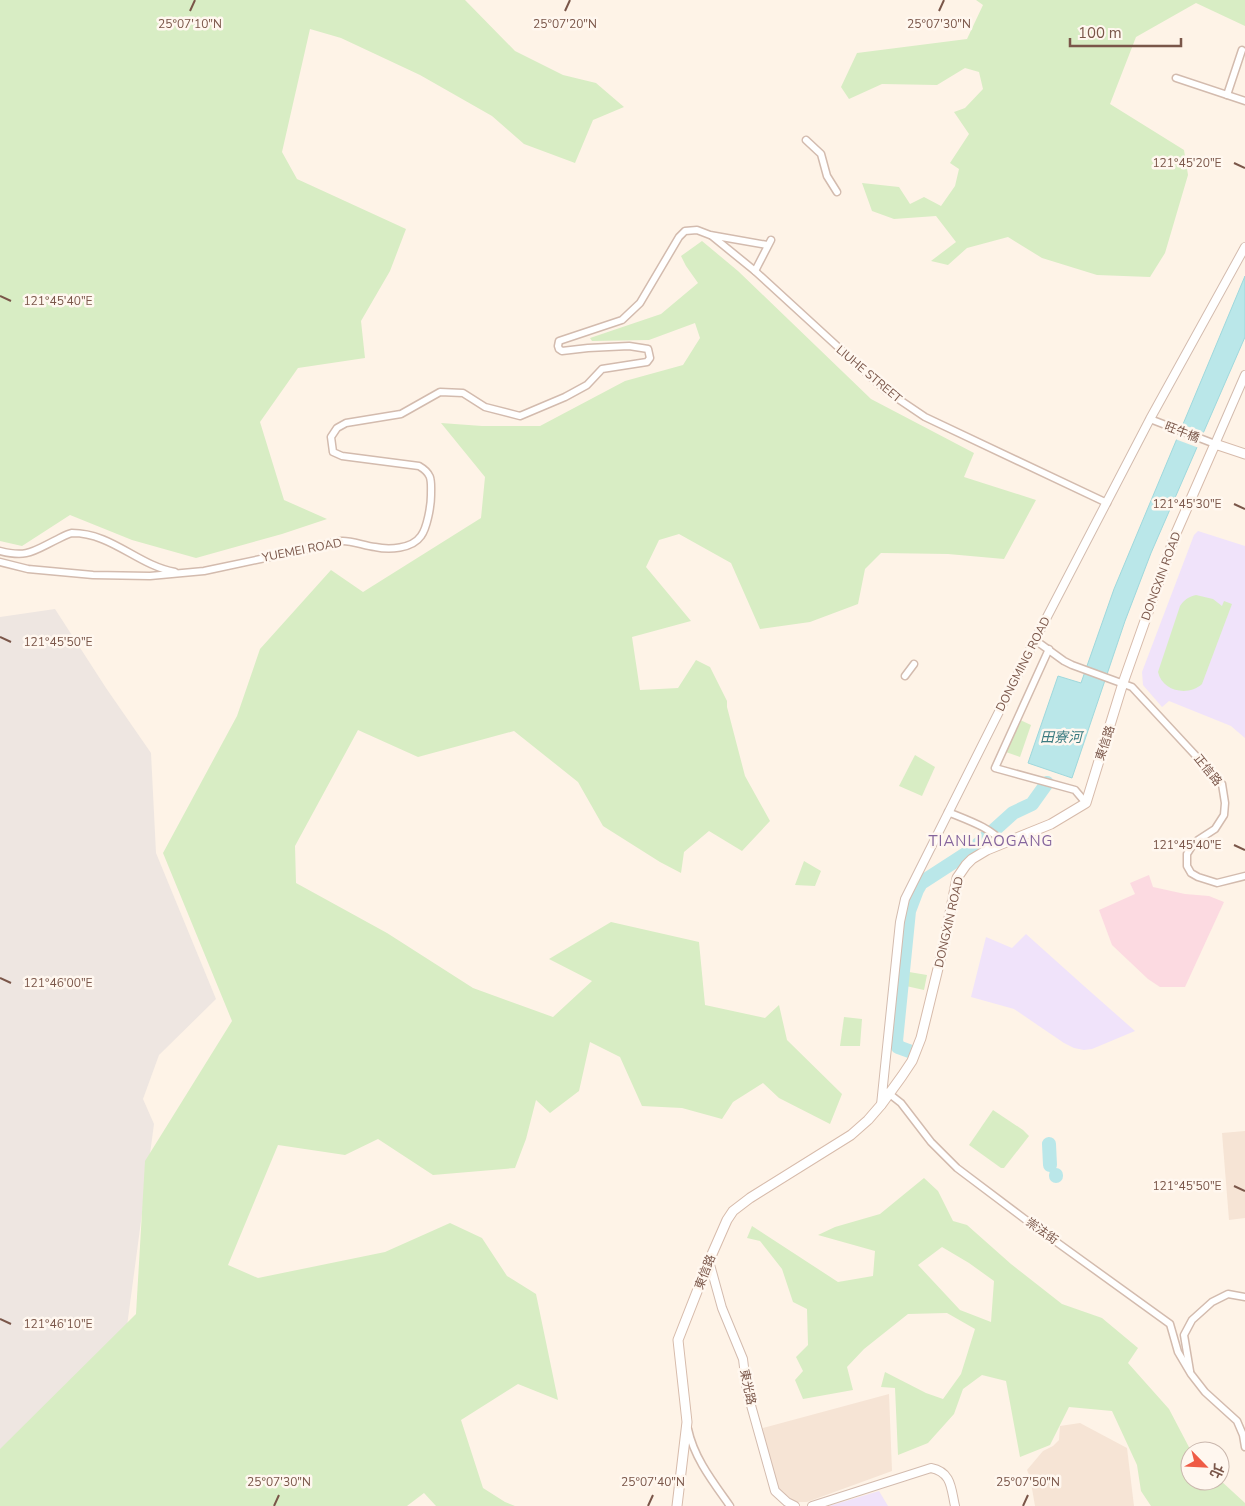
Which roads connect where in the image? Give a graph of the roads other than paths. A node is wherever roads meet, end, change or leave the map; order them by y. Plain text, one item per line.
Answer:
1 (1242, 50) dead end
2 (1176, 78) dead end
3 (1227, 95) junction
4 (1245, 101) edge
5 (806, 140) dead end
6 (837, 192) dead end
7 (710, 234) junction
8 (1245, 249) edge
9 (755, 271) junction
10 (1245, 375) edge
11 (1150, 419) junction
12 (1215, 444) junction
13 (1245, 454) edge
14 (1107, 503) junction
15 (0, 552) edge
16 (0, 562) edge
17 (184, 573) junction
18 (1035, 640) junction
19 (1049, 649) junction
20 (914, 664) dead end
21 (905, 676) dead end
22 (1123, 683) junction
23 (1086, 803) junction
24 (948, 812) junction
25 (1001, 840) junction
26 (1245, 876) edge
27 (887, 1092) junction
28 (882, 1105) joint
29 (709, 1261) junction
30 (1245, 1297) edge
31 (1191, 1374) junction
32 (687, 1422) junction
33 (1245, 1447) edge
34 (677, 1506) edge
35 (730, 1506) edge
36 (795, 1506) edge
37 (812, 1506) edge
38 (955, 1506) edge

1 - 3 street
2 - 3 street
3 - 4 street
5 - 6 street
7 - 9 street, LIUHE STREET
7 - 9 street, YUEMEI ROAD
7 - 17 street, YUEMEI ROAD
8 - 11 street, DONGMING ROAD
9 - 14 street, LIUHE STREET
10 - 12 street
11 - 12 street, 旺牛橋
11 - 14 street, DONGMING ROAD
12 - 13 main road
12 - 22 main road, DONGXIN ROAD
14 - 18 street, DONGMING ROAD
15 - 17 street
16 - 17 street, YUEMEI ROAD
18 - 19 street
18 - 24 street, DONGMING ROAD
19 - 22 street
19 - 23 street
20 - 21 street
22 - 23 main road, 東信路
22 - 26 street, 正信路
23 - 25 main road, DONGXIN ROAD
24 - 25 street
24 - 27 street, DONGMING ROAD
25 - 27 main road, DONGXIN ROAD
27 - 28 main road, DONGXIN ROAD
27 - 31 street, 崇法街
28 - 29 main road, 東信路
29 - 32 main road, 東信路
29 - 36 street, 東光路
30 - 31 street, 崇法街
31 - 33 street, 崇法街
32 - 34 main road
32 - 35 street, 東信路
37 - 38 street

